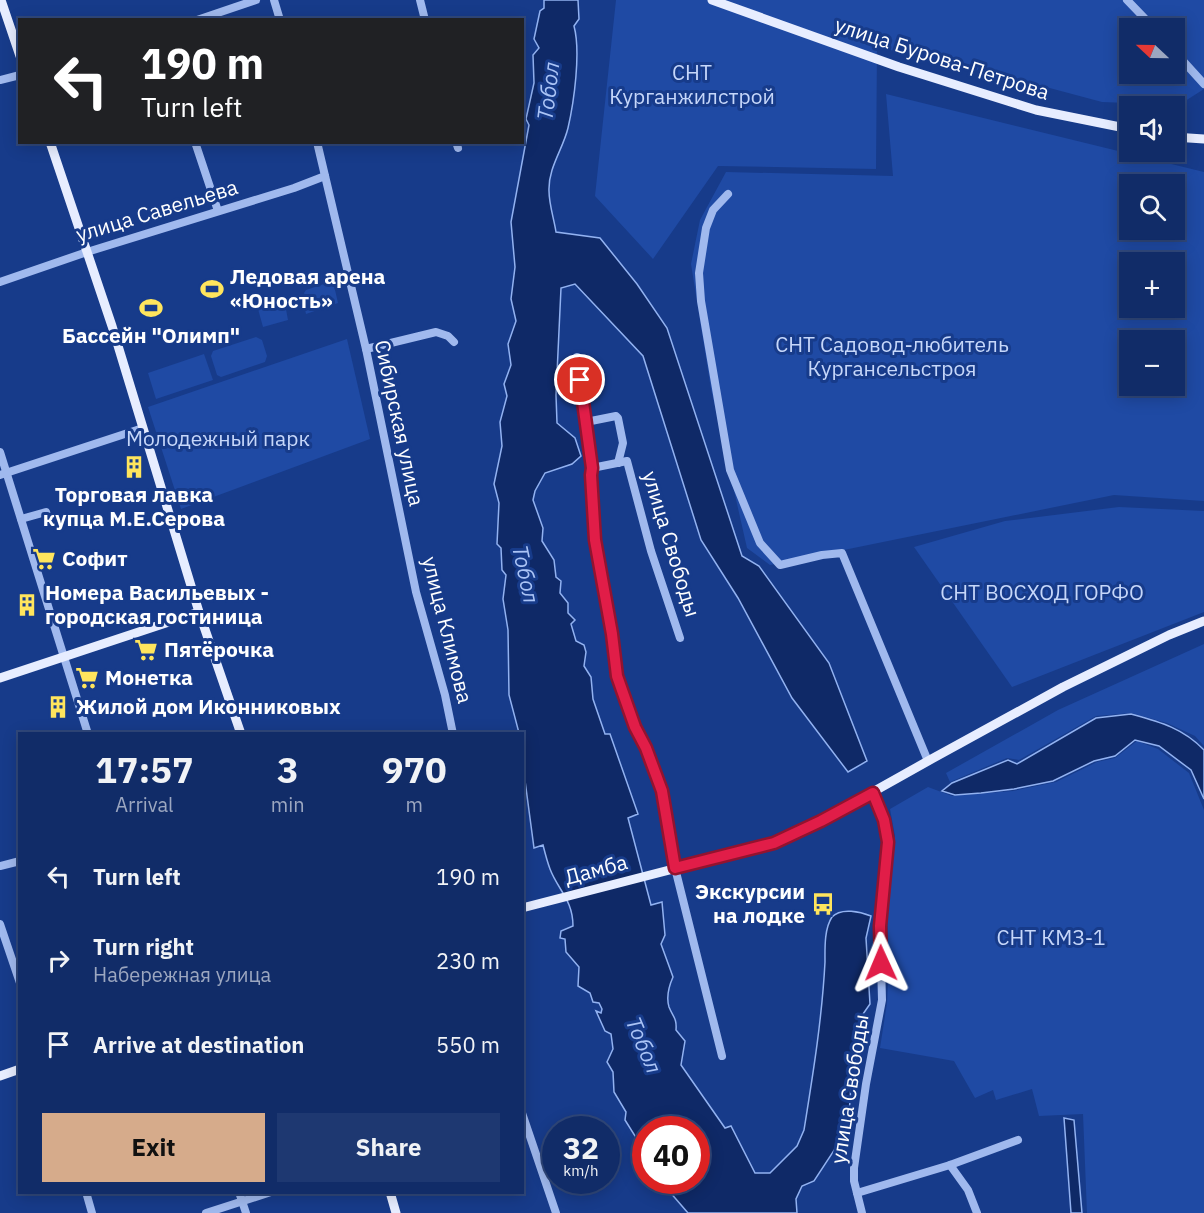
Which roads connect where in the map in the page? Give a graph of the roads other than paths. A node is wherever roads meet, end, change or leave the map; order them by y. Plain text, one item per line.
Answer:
1 (1, 0) edge
2 (256, 0) edge
3 (274, 0) edge
4 (420, 0) edge
5 (712, 0) edge
6 (1127, 0) edge
7 (203, 18) edge
8 (279, 18) edge
9 (424, 18) edge
10 (1144, 18) edge
11 (18, 50) edge
12 (1185, 63) edge
13 (18, 76) edge
14 (0, 80) edge
15 (1204, 84) edge
16 (1119, 127) edge
17 (1185, 138) edge
18 (1204, 139) edge
19 (51, 144) edge
20 (196, 144) edge
21 (317, 144) edge
22 (325, 176) junction
23 (728, 194) dead end
24 (218, 211) junction
25 (87, 252) junction
26 (0, 282) edge
27 (454, 342) dead end
28 (366, 349) junction
29 (577, 357) dead end
30 (586, 422) junction
31 (143, 428) junction
32 (0, 452) edge
33 (618, 463) junction
34 (592, 468) junction
35 (3, 474) edge
36 (21, 519) junction
37 (49, 520) dead end
38 (405, 535) joint
39 (198, 612) junction
40 (1204, 621) edge
41 (680, 638) dead end
42 (63, 656) junction
43 (0, 678) edge
44 (87, 732) edge
45 (240, 732) edge
46 (453, 732) edge
47 (928, 760) junction
48 (873, 793) junction
49 (18, 862) edge
50 (0, 866) edge
51 (675, 868) junction
52 (524, 908) edge
53 (0, 924) edge
54 (18, 977) edge
55 (722, 1056) dead end
56 (18, 1070) edge
57 (0, 1076) edge
58 (524, 1121) edge
59 (1018, 1140) dead end
60 (950, 1165) junction
61 (87, 1194) edge
62 (240, 1194) edge
63 (265, 1194) edge
64 (391, 1194) edge
65 (857, 1194) junction
66 (242, 1202) junction
67 (92, 1213) edge
68 (206, 1213) edge
69 (246, 1213) edge
70 (396, 1213) edge
71 (556, 1213) edge
72 (862, 1213) edge
73 (977, 1213) edge

1 - 11 main road
2 - 7 street
3 - 8 street
4 - 9 street
5 - 16 main road, улица Бурова-Петрова
6 - 10 street
12 - 15 street
13 - 14 street
17 - 18 main road
19 - 25 main road
20 - 24 street
21 - 22 street, Сибирская улица
22 - 24 street, улица Савельева
22 - 28 street, Сибирская улица
23 - 47 street
24 - 25 street, улица Савельева
25 - 26 street, улица Савельева
25 - 31 main road
27 - 28 street
28 - 38 street, Сибирская улица
29 - 30 street
30 - 33 street, улица Свободы
30 - 34 street
31 - 35 street
31 - 39 main road
32 - 35 street
33 - 34 street
33 - 41 street, улица Свободы
34 - 51 street
35 - 36 street
36 - 37 street
36 - 42 street
38 - 46 street, улица Климова
39 - 42 main road
39 - 45 main road
40 - 47 main road, Дамба
42 - 43 main road
42 - 44 street
47 - 48 main road, Дамба
48 - 51 main road, Дамба
48 - 65 street, улица Свободы
49 - 50 street
51 - 52 main road, Дамба
51 - 55 street
53 - 54 street
56 - 57 main road
58 - 71 street
59 - 60 street
60 - 65 street
60 - 73 street
61 - 67 street
62 - 66 street
63 - 66 street
64 - 70 main road
65 - 72 street, улица Свободы
66 - 68 street
66 - 69 street

